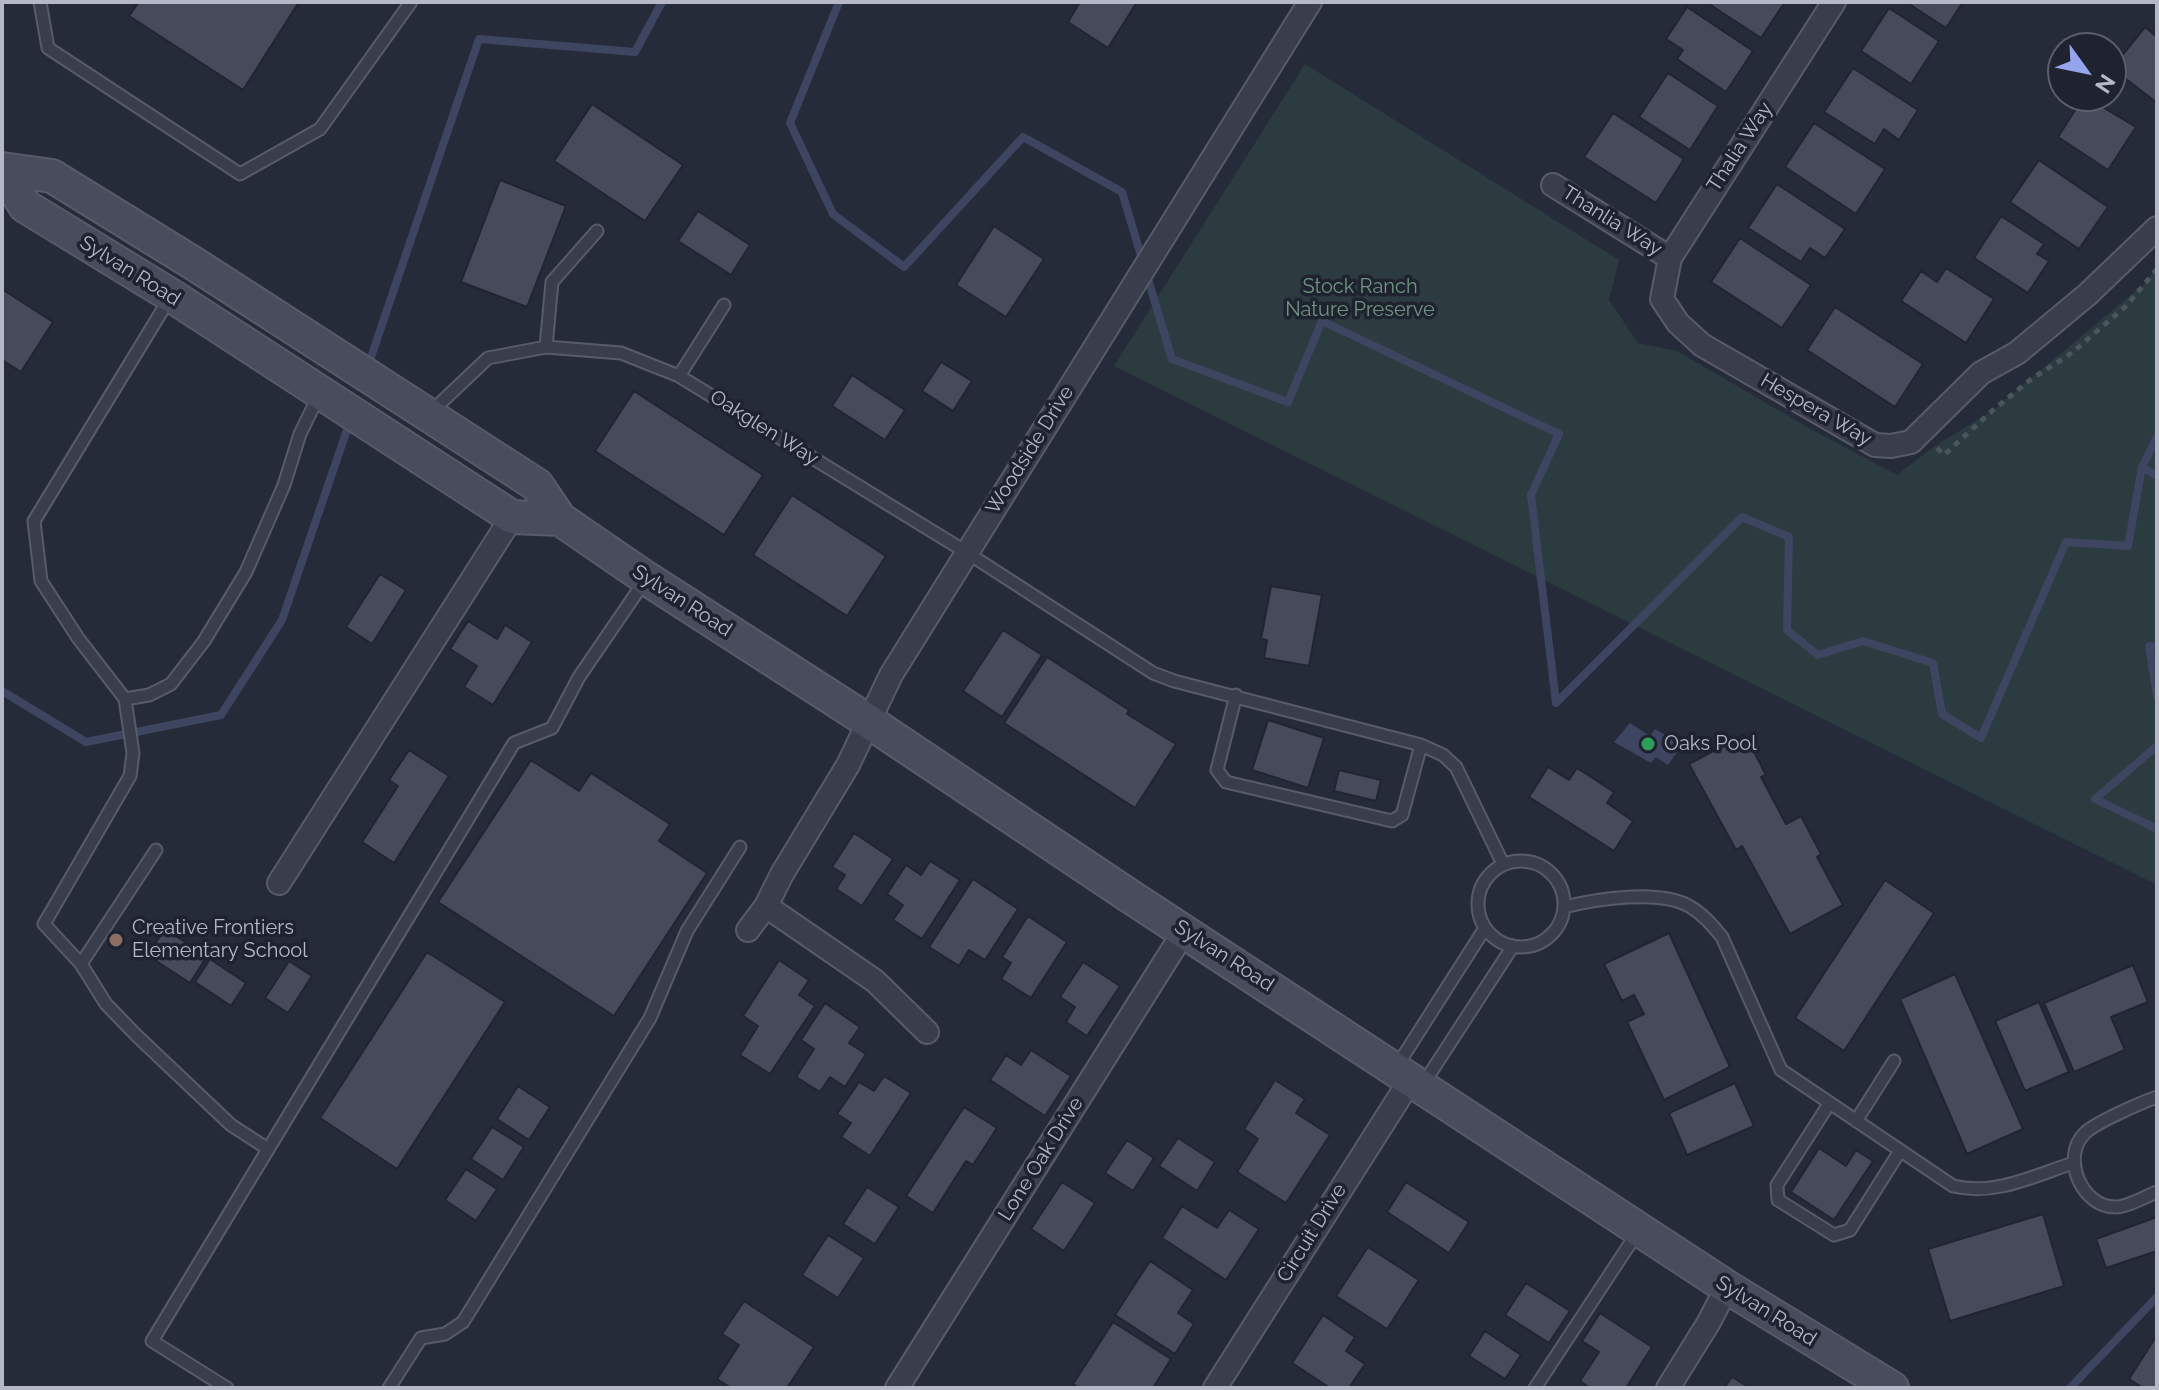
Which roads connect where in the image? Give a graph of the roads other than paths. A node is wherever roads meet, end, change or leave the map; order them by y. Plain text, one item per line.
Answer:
1 (40, 2) edge
2 (411, 2) edge
3 (1310, 2) edge
4 (1834, 2) edge
5 (2, 169) edge
6 (1553, 185) dead end
7 (2157, 228) edge
8 (597, 231) dead end
9 (1670, 258) junction
10 (172, 296) junction
11 (1662, 299) joint
12 (724, 305) dead end
13 (546, 347) junction
14 (679, 376) junction
15 (328, 399) junction
16 (427, 416) junction
17 (512, 517) junction
18 (560, 519) junction
19 (966, 552) junction
20 (646, 578) junction
21 (1236, 695) junction
22 (125, 699) junction
23 (868, 721) junction
24 (1421, 745) junction
25 (740, 847) dead end
26 (156, 850) dead end
27 (1503, 864) junction
28 (279, 883) dead end
29 (766, 906) junction
30 (1564, 907) junction
31 (1485, 928) junction
32 (748, 930) dead end
33 (1185, 930) junction
34 (1513, 946) junction
35 (81, 964) junction
36 (927, 1032) dead end
37 (1894, 1061) dead end
38 (1409, 1078) junction
39 (2157, 1097) edge
40 (1829, 1104) junction
41 (1856, 1121) junction
42 (268, 1149) junction
43 (1900, 1151) junction
44 (2073, 1163) junction
45 (2157, 1192) edge
46 (1639, 1230) junction
47 (1727, 1287) junction
48 (227, 1388) edge
49 (389, 1388) edge
50 (897, 1388) edge
51 (1215, 1388) edge
52 (1535, 1388) edge
53 (1668, 1388) edge
54 (1892, 1388) edge

1 - 2 lane
3 - 19 street, Woodside Drive
4 - 9 street, Thalia Way
5 - 10 main road, Sylvan Road
5 - 16 main road, Sylvan Road
6 - 9 street, Thanlia Way
7 - 11 street, Hespera Way
8 - 13 lane
9 - 11 street, Thalia Way
10 - 15 main road, Sylvan Road
10 - 22 lane
12 - 14 lane
13 - 14 lane, Oakglen Way
13 - 16 lane, Oakglen Way
14 - 19 lane, Oakglen Way
15 - 17 main road, Sylvan Road
15 - 22 lane
16 - 18 main road, Sylvan Road
17 - 18 main road
17 - 28 street
18 - 20 main road, Sylvan Road
19 - 21 lane, Oakglen Way
19 - 23 street, Woodside Drive
20 - 23 main road, Sylvan Road
20 - 42 lane
21 - 24 lane, Oakglen Way
21 - 24 lane
22 - 35 lane
23 - 29 street, Woodside Drive
23 - 33 main road, Sylvan Road
24 - 27 lane, Oakglen Way
25 - 49 lane
26 - 35 lane
27 - 30 lane
27 - 31 lane
29 - 32 street, Woodside Drive
29 - 36 street
30 - 34 lane
30 - 40 lane
31 - 34 lane
31 - 38 lane
33 - 38 main road, Sylvan Road
33 - 50 street, Lone Oak Drive
34 - 38 lane
35 - 42 lane
37 - 41 lane
38 - 46 main road, Sylvan Road
38 - 51 street, Circuit Drive
39 - 44 lane
40 - 41 lane
40 - 43 lane
41 - 43 lane
42 - 48 lane
43 - 44 lane
44 - 45 lane
46 - 47 main road, Sylvan Road
46 - 52 lane
47 - 53 street
47 - 54 main road, Sylvan Road

